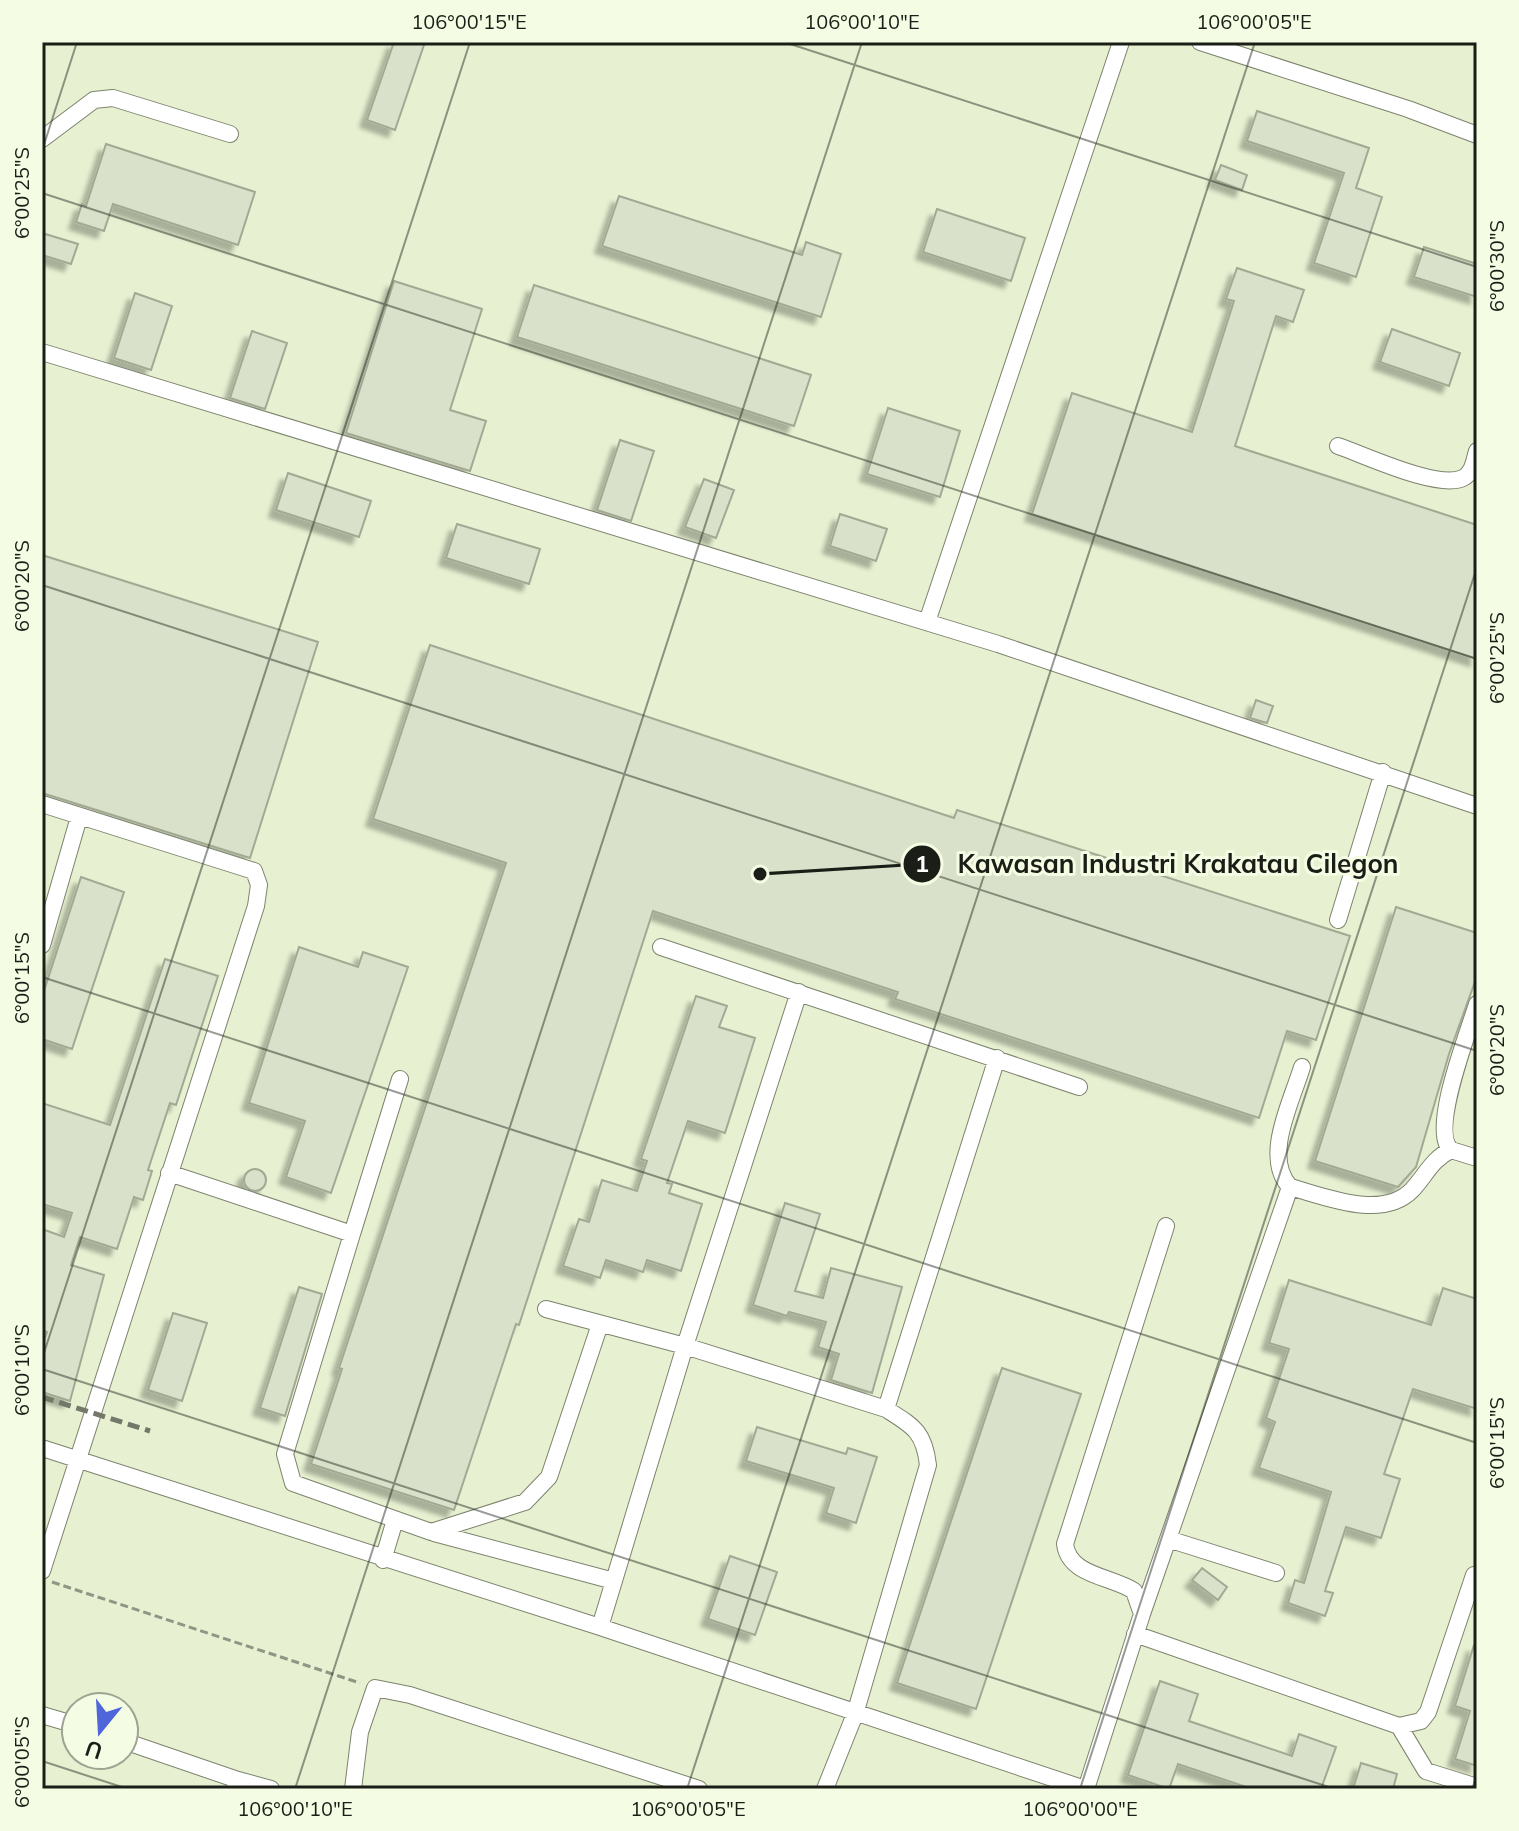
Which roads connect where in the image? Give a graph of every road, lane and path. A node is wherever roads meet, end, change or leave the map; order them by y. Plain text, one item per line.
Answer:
1 (1121, 42) edge
2 (1200, 42) edge
3 (230, 134) dead end
4 (1477, 135) edge
5 (42, 139) edge
6 (42, 352) edge
7 (1338, 446) dead end
8 (1477, 451) edge
9 (927, 622) junction
10 (1383, 772) junction
11 (42, 804) edge
12 (1477, 806) edge
13 (79, 817) junction
14 (1338, 920) dead end
15 (42, 945) edge
16 (661, 947) dead end
17 (799, 992) junction
18 (1477, 1004) edge
19 (997, 1058) junction
20 (1302, 1067) dead end
21 (400, 1079) dead end
22 (1079, 1087) dead end
23 (1451, 1150) junction
24 (1477, 1158) edge
25 (169, 1173) junction
26 (1290, 1187) junction
27 (1166, 1226) dead end
28 (352, 1234) junction
29 (546, 1309) dead end
30 (600, 1324) junction
31 (685, 1346) junction
32 (886, 1409) junction
33 (42, 1448) edge
34 (77, 1459) junction
35 (395, 1520) junction
36 (431, 1532) junction
37 (1168, 1539) junction
38 (383, 1560) junction
39 (44, 1561) edge
40 (1276, 1573) dead end
41 (1474, 1575) dead end
42 (42, 1578) edge
43 (614, 1581) junction
44 (1142, 1614) junction
45 (600, 1627) junction
46 (1135, 1634) junction
47 (375, 1688) junction
48 (855, 1714) junction
49 (1399, 1726) junction
50 (140, 1747) edge
51 (236, 1784) edge
52 (1477, 1787) edge
53 (825, 1788) edge
54 (271, 1789) edge
55 (353, 1789) edge
56 (699, 1789) edge
57 (1085, 1789) edge

1 - 9 lane
2 - 4 lane
3 - 5 lane
6 - 9 lane
7 - 8 lane
9 - 10 lane
10 - 12 lane
10 - 14 lane
11 - 13 lane
13 - 15 lane
13 - 25 lane
16 - 17 lane
17 - 19 lane
17 - 31 lane
18 - 23 lane
19 - 22 lane
19 - 32 lane
20 - 26 lane
21 - 28 lane
23 - 24 lane
23 - 26 lane
25 - 28 lane
25 - 34 lane
26 - 37 lane
27 - 44 lane
28 - 35 lane
29 - 30 lane
30 - 31 lane
30 - 36 lane
31 - 32 lane
31 - 43 lane
32 - 48 lane
33 - 34 lane
34 - 38 lane
34 - 39 lane
35 - 36 lane
35 - 38 lane
36 - 43 lane
37 - 40 lane
37 - 44 lane
38 - 45 lane
41 - 49 lane
42 - 47 path
43 - 45 lane
44 - 46 lane
45 - 48 lane
46 - 49 lane
46 - 57 lane
47 - 55 lane
47 - 56 lane
48 - 53 lane
48 - 57 lane
49 - 52 lane
50 - 51 lane
51 - 54 lane

